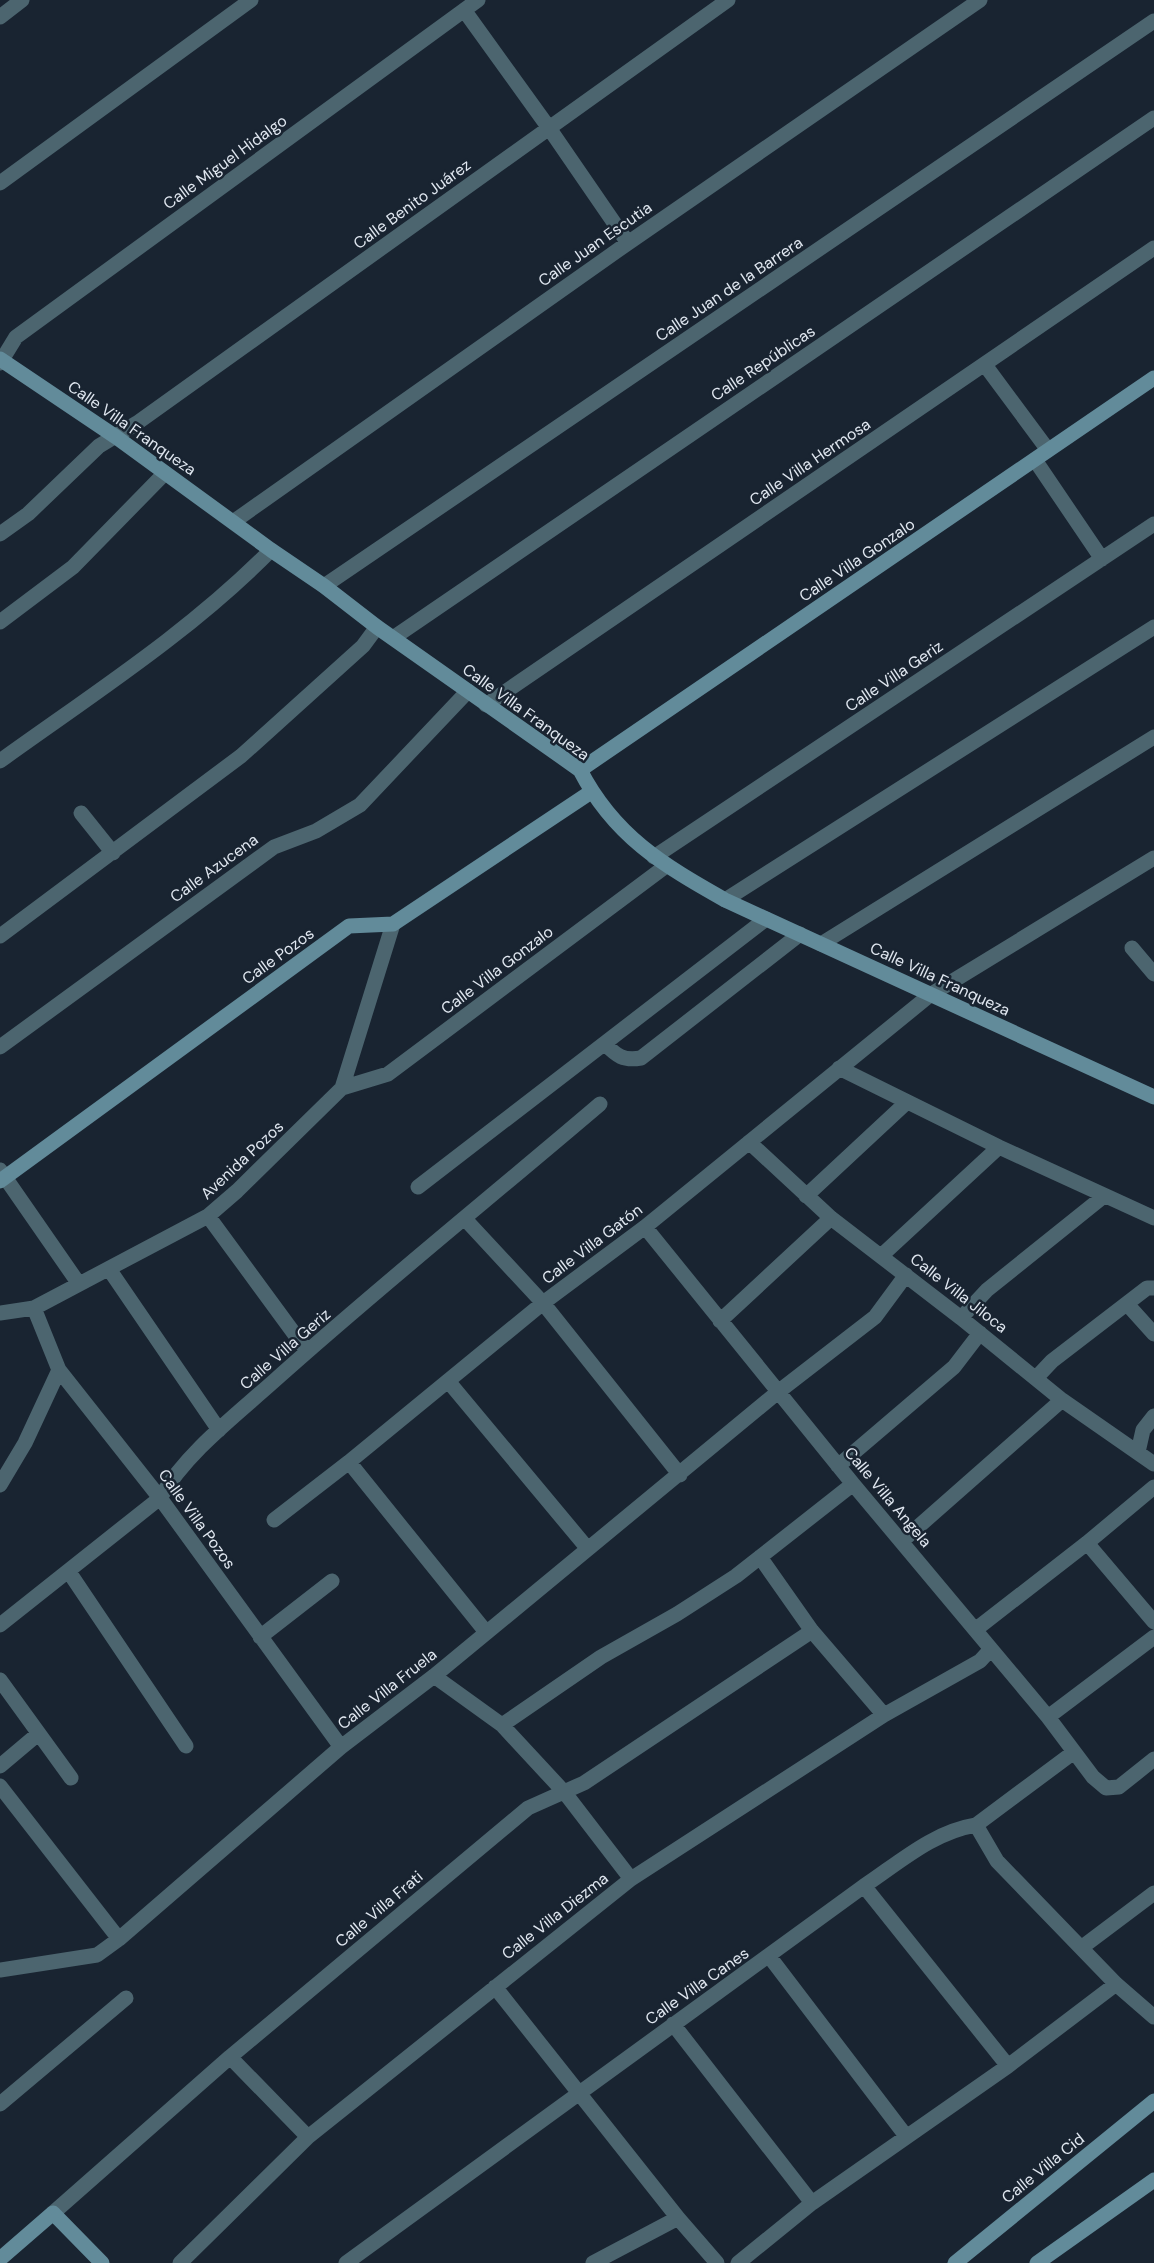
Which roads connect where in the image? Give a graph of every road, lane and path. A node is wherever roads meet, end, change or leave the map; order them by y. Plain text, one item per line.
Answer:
1 (22, 0) edge
2 (251, 0) edge
3 (478, 0) edge
4 (728, 0) edge
5 (980, 0) edge
6 (464, 10) junction
7 (0, 17) edge
8 (1154, 21) edge
9 (1154, 118) edge
10 (549, 128) junction
11 (0, 183) edge
12 (628, 243) junction
13 (1154, 248) edge
14 (1, 361) edge
15 (985, 365) junction
16 (1154, 378) edge
17 (116, 437) junction
18 (1048, 450) junction
19 (1035, 460) junction
20 (165, 473) junction
21 (233, 522) junction
22 (1154, 524) edge
23 (0, 534) edge
24 (271, 550) junction
25 (1102, 559) junction
26 (324, 586) junction
27 (0, 622) edge
28 (377, 627) junction
29 (1154, 627) edge
30 (393, 638) junction
31 (468, 692) junction
32 (486, 705) junction
33 (1154, 737) edge
34 (0, 761) edge
35 (580, 770) junction
36 (591, 792) junction
37 (81, 813) dead end
38 (113, 853) junction
39 (1154, 858) edge
40 (660, 862) junction
41 (725, 900) junction
42 (766, 919) junction
43 (393, 924) junction
44 (800, 934) junction
45 (0, 936) edge
46 (821, 944) junction
47 (1132, 948) dead end
48 (1154, 974) edge
49 (930, 995) junction
50 (605, 1044) junction
51 (0, 1047) edge
52 (840, 1068) junction
53 (342, 1088) junction
54 (1152, 1094) edge
55 (907, 1102) junction
56 (600, 1104) dead end
57 (749, 1142) junction
58 (999, 1147) junction
59 (2, 1176) edge
60 (418, 1186) dead end
61 (806, 1196) junction
62 (1104, 1196) junction
63 (208, 1216) junction
64 (831, 1218) junction
65 (1154, 1218) edge
66 (465, 1219) junction
67 (645, 1227) junction
68 (881, 1256) junction
69 (109, 1269) junction
70 (906, 1275) junction
71 (79, 1284) junction
72 (1154, 1288) edge
73 (543, 1303) junction
74 (1127, 1304) junction
75 (34, 1308) junction
76 (0, 1313) edge
77 (961, 1318) junction
78 (720, 1321) junction
79 (980, 1333) junction
80 (1154, 1334) edge
81 (307, 1352) junction
82 (59, 1370) junction
83 (1036, 1378) junction
84 (448, 1382) junction
85 (778, 1392) junction
86 (1062, 1400) junction
87 (1154, 1416) edge
88 (219, 1430) junction
89 (1138, 1452) junction
90 (349, 1462) junction
91 (1154, 1464) edge
92 (838, 1466) junction
93 (5, 1470) edge
94 (680, 1475) junction
95 (853, 1484) junction
96 (0, 1485) edge
97 (1154, 1487) edge
98 (160, 1498) junction
99 (274, 1520) dead end
100 (902, 1541) junction
101 (1087, 1543) junction
102 (588, 1549) junction
103 (760, 1557) junction
104 (69, 1572) junction
105 (332, 1581) dead end
106 (1154, 1622) edge
107 (0, 1625) edge
108 (975, 1630) junction
109 (812, 1631) junction
110 (486, 1632) junction
111 (260, 1637) junction
112 (1149, 1640) edge
113 (991, 1649) junction
114 (1154, 1656) edge
115 (434, 1676) junction
116 (0, 1680) edge
117 (884, 1715) junction
118 (1048, 1717) junction
119 (502, 1725) junction
120 (38, 1734) junction
121 (186, 1746) dead end
122 (341, 1747) junction
123 (1074, 1752) junction
124 (1154, 1759) edge
125 (0, 1766) edge
126 (71, 1778) dead end
127 (0, 1786) edge
128 (565, 1793) junction
129 (976, 1825) junction
130 (631, 1880) junction
131 (864, 1886) junction
132 (1154, 1893) edge
133 (119, 1939) junction
134 (1081, 1948) junction
135 (770, 1956) junction
136 (0, 1970) edge
137 (1116, 1984) junction
138 (495, 1987) junction
139 (126, 1998) dead end
140 (1152, 2013) edge
141 (673, 2024) junction
142 (230, 2057) junction
143 (1008, 2066) junction
144 (579, 2093) junction
145 (1154, 2101) edge
146 (0, 2104) edge
147 (906, 2136) junction
148 (308, 2137) junction
149 (1154, 2180) edge
150 (812, 2203) junction
151 (53, 2213) junction
152 (678, 2218) junction
153 (0, 2259) edge
154 (102, 2263) edge
155 (180, 2263) edge
156 (346, 2263) edge
157 (592, 2263) edge
158 (717, 2263) edge
159 (738, 2263) edge
160 (955, 2263) edge
161 (1037, 2263) edge

1 - 7 street
2 - 11 street
3 - 6 street, Calle Miguel Hidalgo
4 - 10 street, Calle Benito Juárez
5 - 12 street, Calle Juan Escutia
6 - 10 street
6 - 14 street, Calle Miguel Hidalgo
8 - 26 street, Calle Juan de la Barrera
9 - 30 street, Calle Repúblicas
10 - 12 street
10 - 17 street, Calle Benito Juárez
12 - 21 street, Calle Juan Escutia
13 - 15 street, Calle Villa Hermosa
14 - 17 street, Calle Villa Franqueza
15 - 18 street
15 - 32 street, Calle Villa Hermosa
16 - 18 street, Calle Villa Gonzalo
17 - 20 street, Calle Villa Franqueza
17 - 23 street, Calle Benito Juárez
18 - 19 street, Calle Villa Gonzalo
19 - 25 street
19 - 35 street, Calle Villa Gonzalo
20 - 21 street, Calle Villa Franqueza
20 - 27 street
21 - 24 street, Calle Villa Franqueza
22 - 25 street, Calle Villa Geriz
24 - 26 street, Calle Villa Franqueza
24 - 34 street
25 - 40 street, Calle Villa Geriz
26 - 28 street, Calle Villa Franqueza
28 - 30 street, Calle Villa Franqueza
28 - 38 street
29 - 41 street
30 - 31 street, Calle Villa Franqueza
31 - 32 street, Calle Villa Franqueza
31 - 51 street, Calle Azucena
32 - 35 street, Calle Villa Franqueza
33 - 46 street
35 - 36 street, Calle Villa Franqueza
36 - 40 street, Calle Villa Franqueza
36 - 43 street
37 - 38 street
38 - 45 street
39 - 49 street
40 - 41 street, Calle Villa Franqueza
40 - 53 street, Calle Villa Gonzalo
41 - 42 street, Calle Villa Franqueza
42 - 44 street, Calle Villa Franqueza
42 - 50 street
43 - 53 street, Avenida Pozos
43 - 59 street, Calle Pozos
44 - 46 street, Calle Villa Franqueza
44 - 50 street
46 - 49 street, Calle Villa Franqueza
47 - 48 street
49 - 52 street, Calle Villa Gatón
49 - 54 street, Calle Villa Franqueza
50 - 60 street
52 - 55 street
52 - 57 street, Calle Villa Gatón
53 - 63 street, Avenida Pozos
55 - 58 street
55 - 61 street
56 - 66 street, Calle Villa Geriz
57 - 61 street, Calle Villa Jiloca
57 - 67 street, Calle Villa Gatón
58 - 62 street
58 - 68 street
59 - 71 street
61 - 64 street, Calle Villa Jiloca
62 - 65 street
62 - 77 street
63 - 69 street, Avenida Pozos
63 - 81 street
64 - 68 street, Calle Villa Jiloca
64 - 78 street
66 - 73 street
66 - 81 street, Calle Villa Geriz
67 - 73 street, Calle Villa Gatón
67 - 78 street, Calle Villa Angela
68 - 70 street, Calle Villa Jiloca
69 - 71 street, Avenida Pozos
69 - 88 street
70 - 77 street, Calle Villa Jiloca
70 - 85 street, Calle Villa Fruela
71 - 75 street, Avenida Pozos
72 - 74 street
73 - 84 street, Calle Villa Gatón
73 - 94 street
74 - 80 street
74 - 83 street
75 - 76 street, Avenida Pozos
75 - 82 street, Calle Villa Pozos
77 - 79 street, Calle Villa Jiloca
78 - 85 street, Calle Villa Angela
79 - 83 street, Calle Villa Jiloca
79 - 92 street
81 - 88 street, Calle Villa Geriz
82 - 93 street
82 - 98 street, Calle Villa Pozos
83 - 86 street, Calle Villa Jiloca
84 - 90 street, Calle Villa Gatón
84 - 102 street
85 - 92 street, Calle Villa Angela
85 - 94 street, Calle Villa Fruela
86 - 89 street, Calle Villa Jiloca
86 - 100 street
87 - 89 street
88 - 98 street, Calle Villa Geriz
89 - 91 street, Calle Villa Jiloca
90 - 99 street, Calle Villa Gatón
90 - 110 street
92 - 95 street, Calle Villa Angela
93 - 96 street
94 - 102 street, Calle Villa Fruela
95 - 100 street, Calle Villa Angela
95 - 103 street
97 - 101 street
98 - 104 street, Calle Villa Geriz
98 - 111 street, Calle Villa Pozos
100 - 108 street, Calle Villa Angela
101 - 106 street
101 - 108 street
102 - 110 street, Calle Villa Fruela
103 - 109 street
103 - 119 street
104 - 107 street, Calle Villa Geriz
104 - 121 street
105 - 111 street
108 - 113 street, Calle Villa Angela
109 - 117 street
109 - 128 street, Calle Villa Frati
110 - 115 street, Calle Villa Fruela
111 - 122 street, Calle Villa Pozos
112 - 114 street
112 - 118 street
113 - 117 street, Calle Villa Diezma
113 - 118 street, Calle Villa Angela
115 - 119 street
115 - 122 street, Calle Villa Fruela
116 - 120 street
117 - 130 street, Calle Villa Diezma
118 - 123 street, Calle Villa Angela
119 - 128 street
120 - 125 street
120 - 126 street
122 - 133 street, Calle Villa Fruela
123 - 124 street, Calle Villa Angela
123 - 129 street, Calle Villa Canes
127 - 133 street
128 - 130 street
128 - 142 street, Calle Villa Frati
129 - 131 street, Calle Villa Canes
129 - 134 street
130 - 138 street, Calle Villa Diezma
131 - 135 street, Calle Villa Canes
131 - 143 street
132 - 134 street
133 - 136 street, Calle Villa Fruela
134 - 137 street
135 - 141 street, Calle Villa Canes
135 - 147 street
137 - 140 street
137 - 143 street
138 - 144 street
138 - 148 street, Calle Villa Diezma
139 - 146 street
141 - 144 street, Calle Villa Canes
141 - 150 street
142 - 148 street
142 - 151 street, Calle Villa Frati
143 - 147 street
144 - 152 street
144 - 156 street, Calle Villa Canes
145 - 160 street, Calle Villa Cid
147 - 150 street
148 - 155 street, Calle Villa Diezma
149 - 161 street
150 - 159 street
151 - 153 street, Calle Villa Frati
151 - 154 street
152 - 157 street
152 - 158 street

